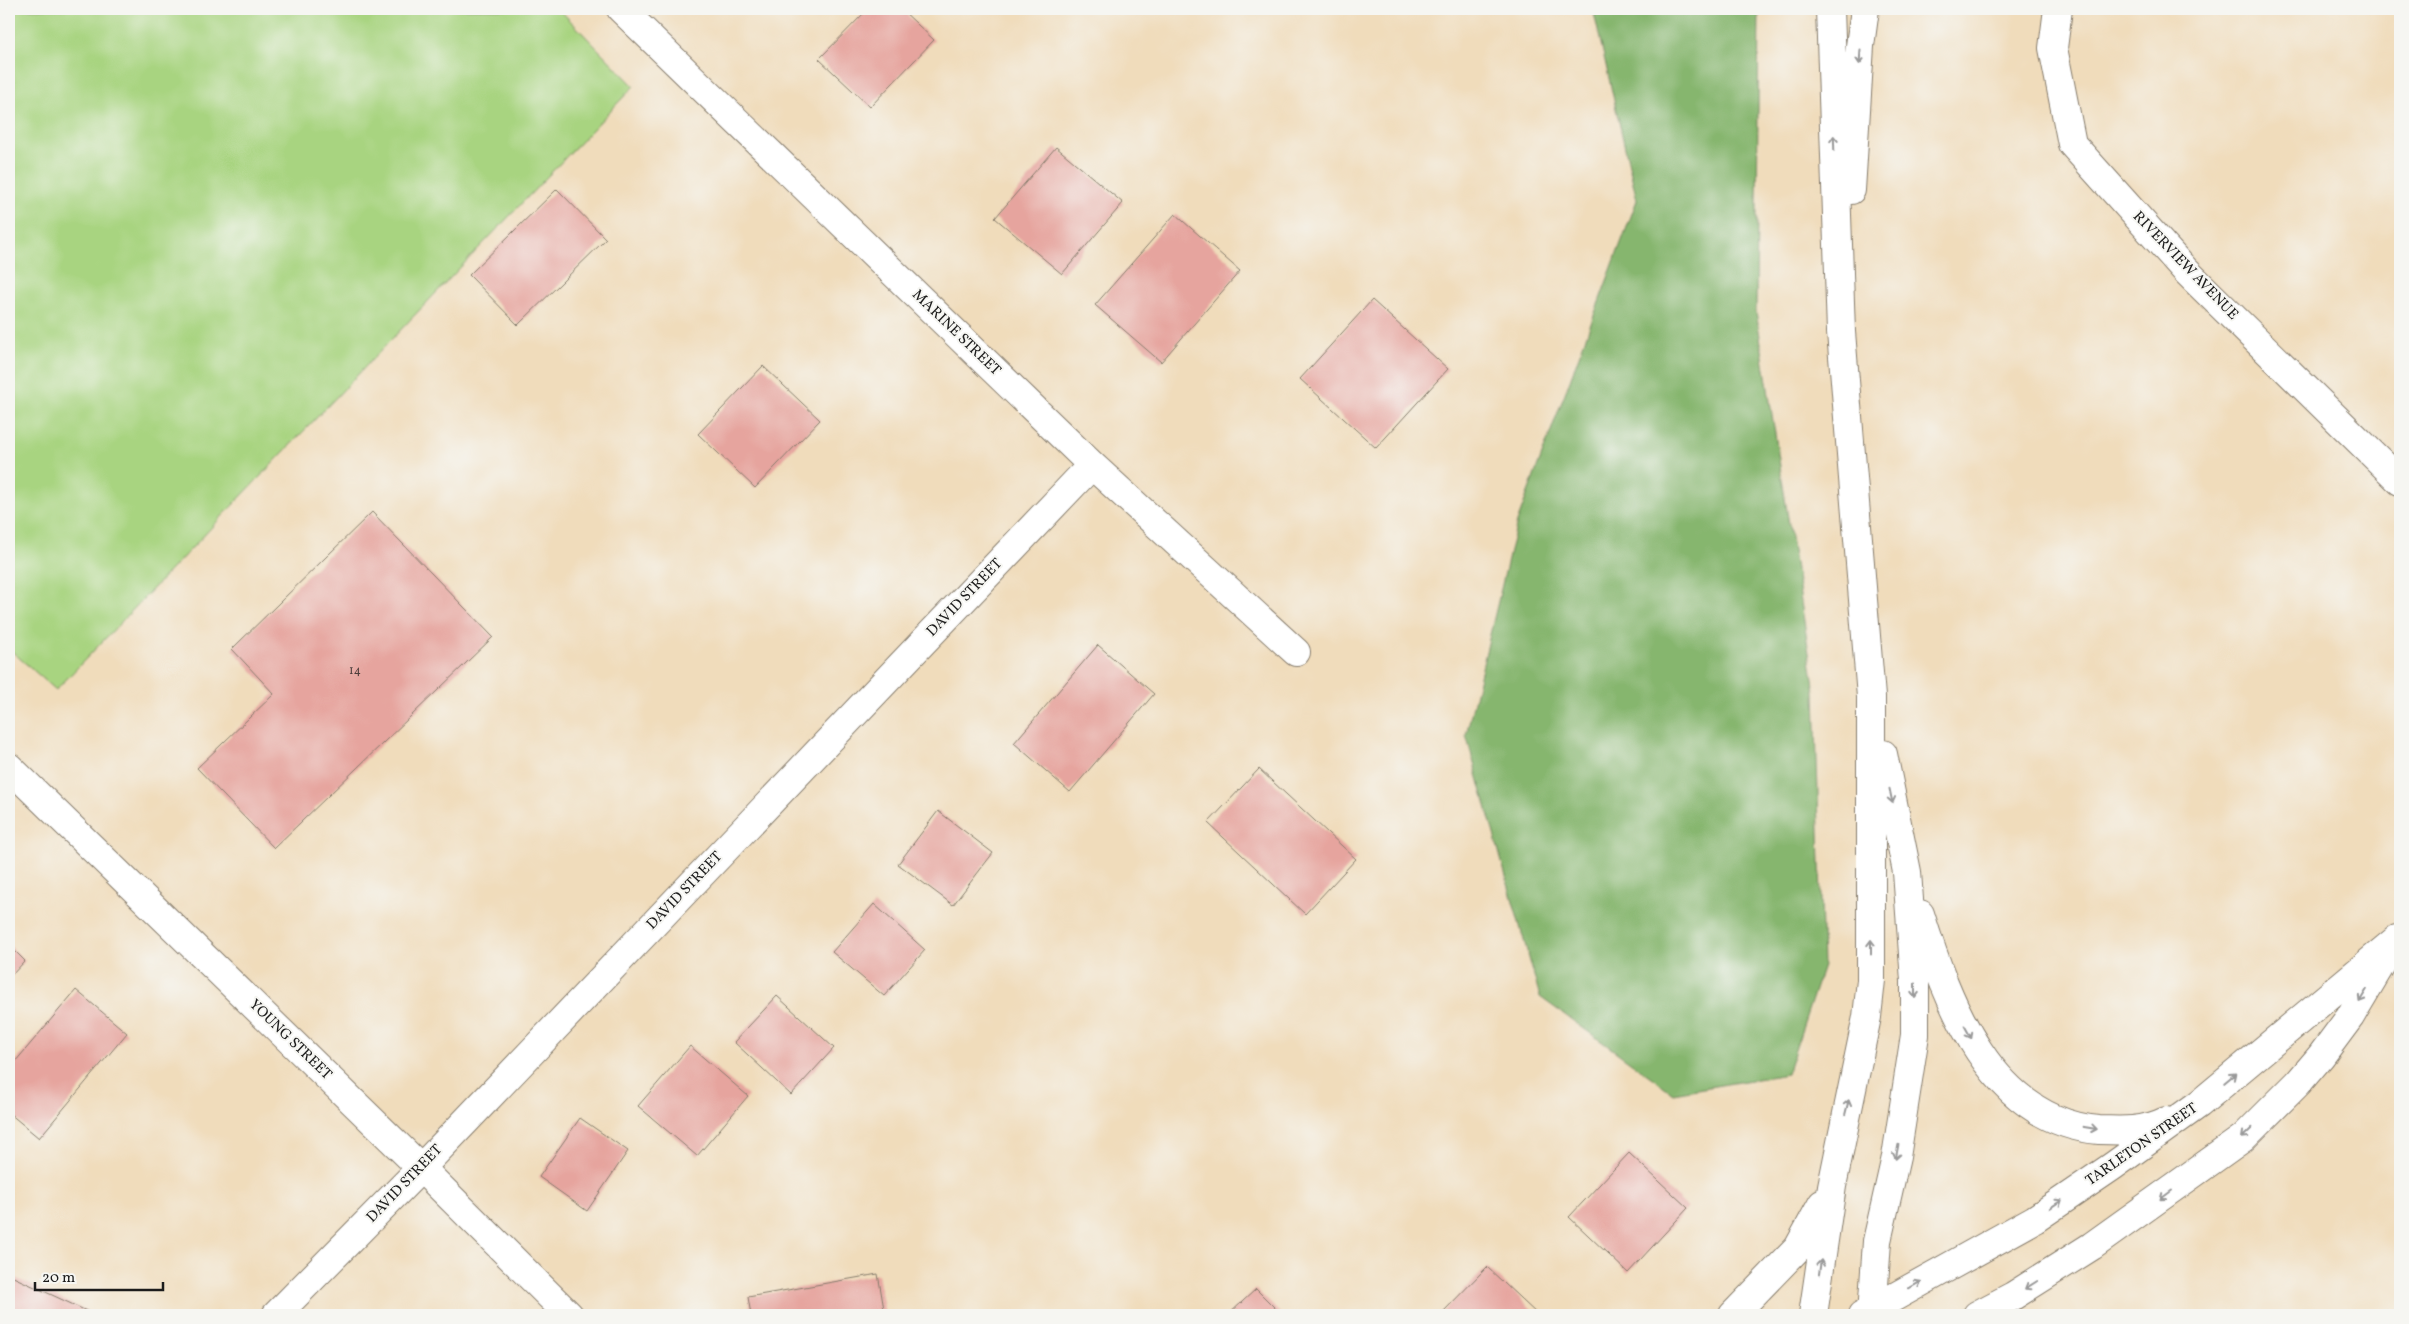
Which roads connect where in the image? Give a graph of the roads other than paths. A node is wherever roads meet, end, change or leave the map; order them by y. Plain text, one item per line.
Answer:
1 (621, 9) edge
2 (1830, 9) edge
3 (1865, 9) edge
4 (2058, 9) edge
5 (1841, 332) junction
6 (1092, 465) junction
7 (2400, 481) edge
8 (1296, 652) dead end
9 (1871, 697) junction
10 (9, 767) edge
11 (1907, 872) junction
12 (2398, 936) edge
13 (2199, 1104) junction
14 (421, 1168) junction
15 (1832, 1186) junction
16 (1869, 1313) edge
17 (276, 1315) edge
18 (569, 1315) edge
19 (1733, 1315) edge
20 (1813, 1315) edge
21 (1977, 1315) edge

1 - 6 main road, MARINE STREET
5 -> 2 main road
3 -> 5 main road
4 - 7 main road, RIVERVIEW AVENUE
5 - 9 main road
6 - 8 main road, MARINE STREET
6 - 14 main road, DAVID STREET
9 -> 11 main road
15 -> 9 main road
10 - 14 main road, YOUNG STREET
11 -> 13 main road
11 -> 16 main road
13 -> 12 main road, TARLETON STREET
12 -> 21 main road, TARLETON STREET
16 -> 13 main road, TARLETON STREET
14 - 17 main road, DAVID STREET
14 - 18 main road, YOUNG STREET
15 - 19 main road
20 -> 15 main road

